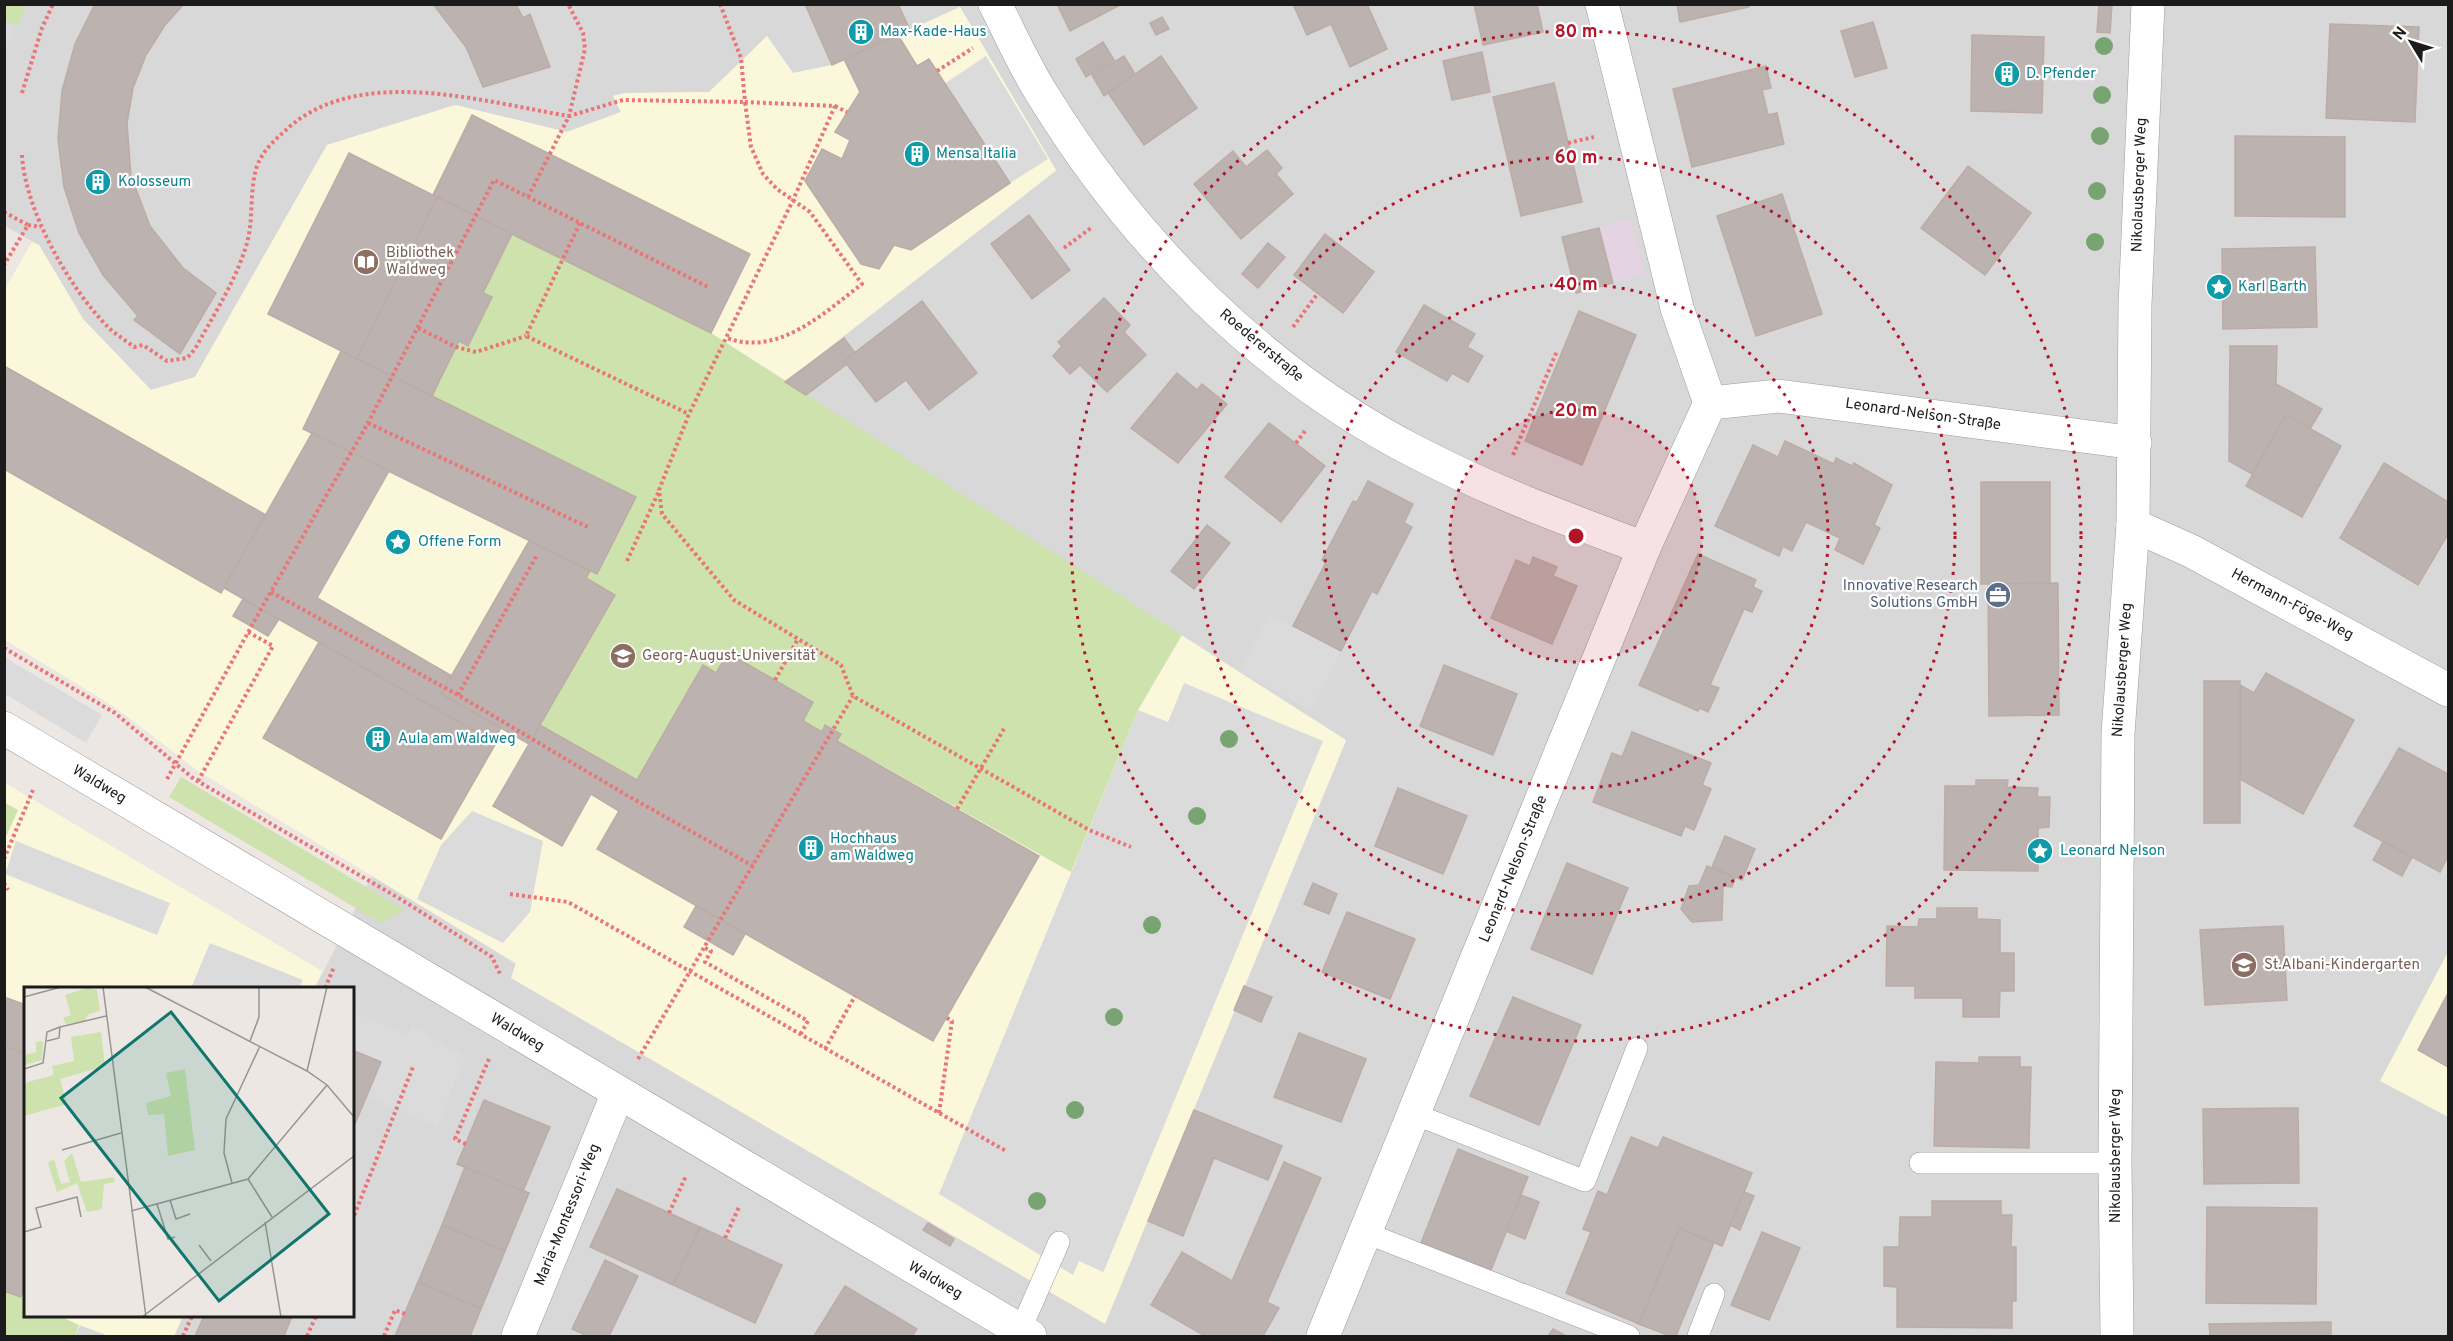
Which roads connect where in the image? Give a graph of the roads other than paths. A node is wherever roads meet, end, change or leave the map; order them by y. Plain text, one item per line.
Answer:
1 (995, 4) edge
2 (1602, 4) edge
3 (2148, 4) edge
4 (1710, 403) junction
5 (2135, 443) junction
6 (2133, 525) junction
7 (1644, 548) junction
8 (2448, 690) edge
9 (4, 728) edge
10 (1637, 1048) dead end
11 (618, 1093) junction
12 (1414, 1114) junction
13 (1920, 1163) dead end
14 (2115, 1163) junction
15 (1366, 1233) junction
16 (1059, 1242) dead end
17 (1714, 1294) dead end
18 (1025, 1334) edge
19 (518, 1336) edge
20 (1323, 1336) edge
21 (1629, 1336) edge
22 (1698, 1336) edge
23 (2117, 1336) edge

1 - 7 street, Roedererstraße
2 - 4 street
3 - 5 street, Nikolausberger Weg
4 - 5 street, Leonard-Nelson-Straße
4 - 7 street, Leonard-Nelson-Straße
5 - 6 street, Nikolausberger Weg
6 - 8 street, Hermann-Föge-Weg
6 - 14 street, Nikolausberger Weg
7 - 12 street, Leonard-Nelson-Straße
9 - 11 street, Waldweg
10 - 12 lane
11 - 18 street, Waldweg
11 - 19 street, Maria-Montessori-Weg
12 - 15 street, Leonard-Nelson-Straße
13 - 14 lane
14 - 23 street, Nikolausberger Weg
15 - 20 street, Leonard-Nelson-Straße
15 - 21 lane
16 - 18 lane
17 - 22 lane

